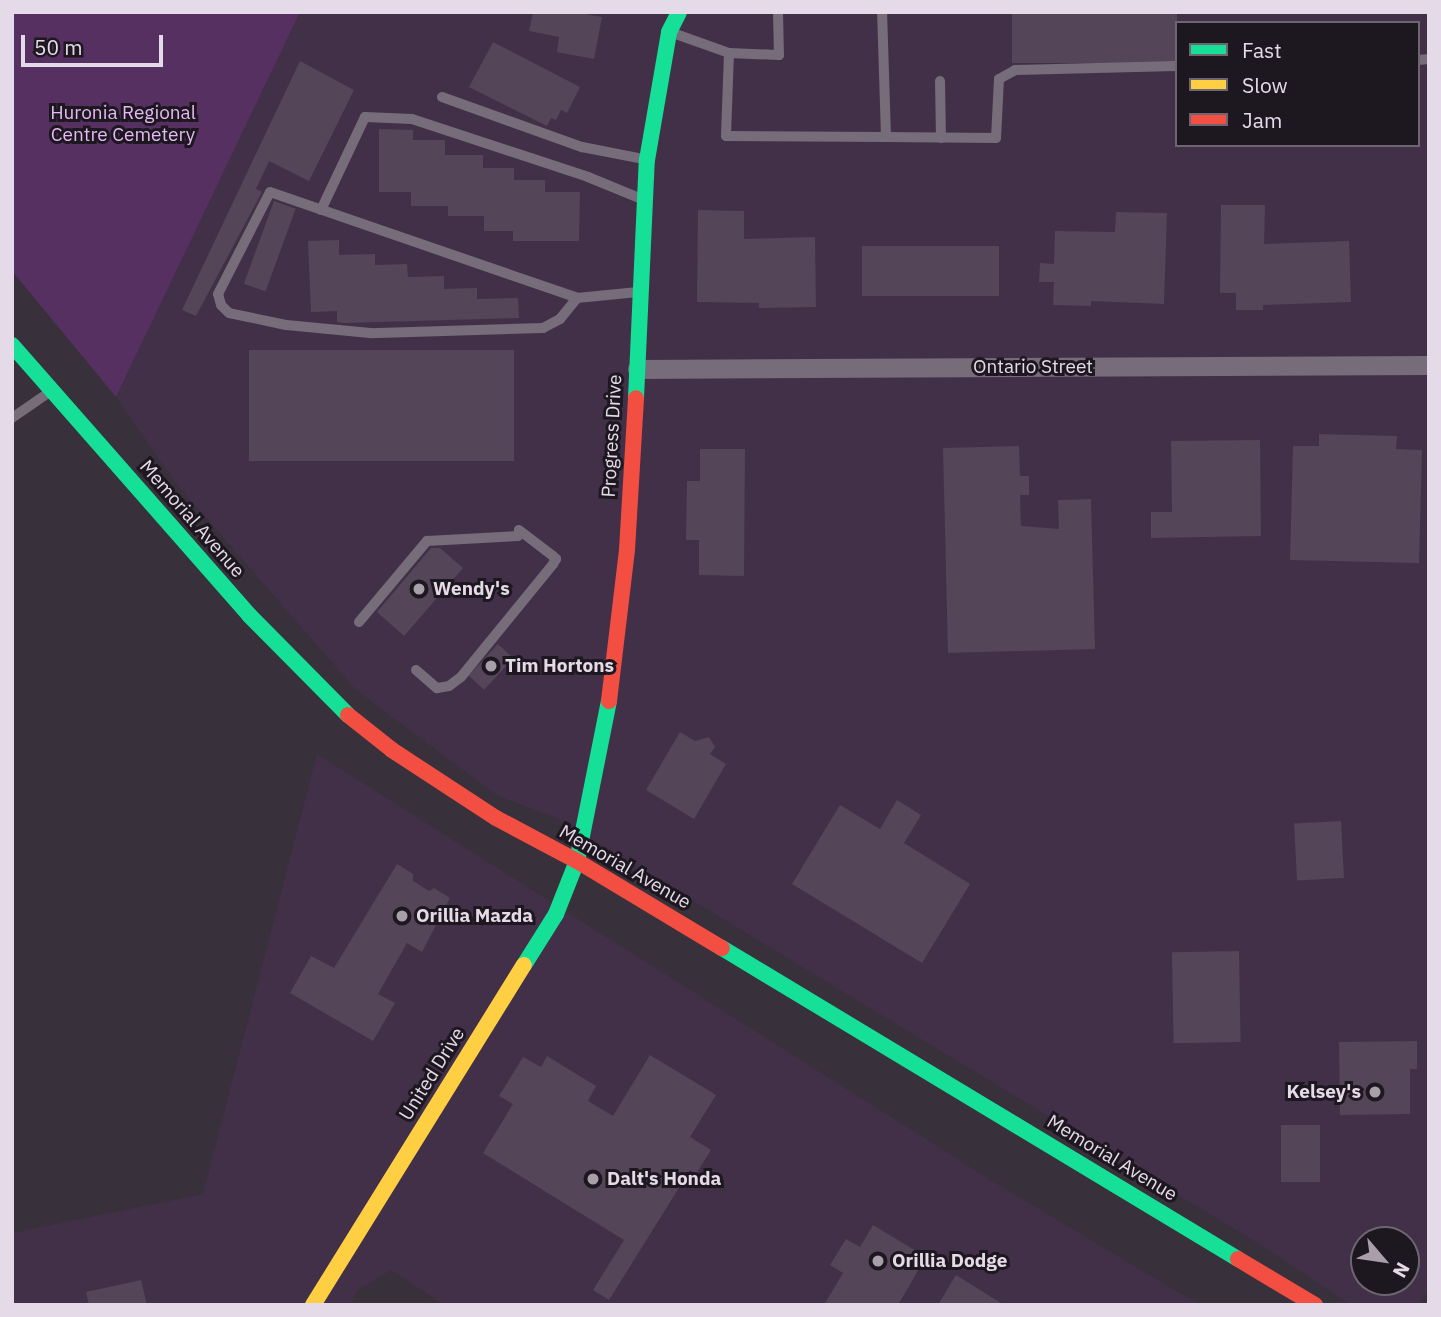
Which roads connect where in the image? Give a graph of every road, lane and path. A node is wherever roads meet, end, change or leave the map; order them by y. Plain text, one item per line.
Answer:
1 (679, 12) edge
2 (778, 12) edge
3 (882, 12) edge
4 (669, 32) junction
5 (729, 53) junction
6 (1175, 66) edge
7 (940, 81) dead end
8 (442, 97) dead end
9 (886, 137) junction
10 (941, 138) junction
11 (647, 160) junction
12 (647, 201) junction
13 (321, 211) junction
14 (642, 292) junction
15 (577, 298) junction
16 (12, 345) edge
17 (1429, 365) edge
18 (637, 369) junction
19 (52, 391) junction
20 (12, 418) edge
21 (359, 622) dead end
22 (415, 670) dead end
23 (577, 862) junction
24 (313, 1305) edge
25 (1315, 1305) edge

1 - 4 main road, Progress Drive
2 - 5 lane
3 - 9 lane
4 - 5 lane
4 - 11 main road, Progress Drive
5 - 9 lane
6 - 10 lane
7 - 10 lane
8 - 11 lane
9 - 10 lane
11 - 12 main road, Progress Drive
12 - 13 lane
12 - 14 main road, Progress Drive
13 - 15 lane
13 - 15 lane
14 - 15 lane
14 - 18 main road, Progress Drive
16 - 19 main road, Memorial Avenue
17 - 18 street, Ontario Street
18 - 23 main road, Progress Drive
19 - 20 lane
19 - 23 main road, Memorial Avenue
21 - 22 lane
23 - 24 main road, United Drive
23 - 25 main road, Memorial Avenue

